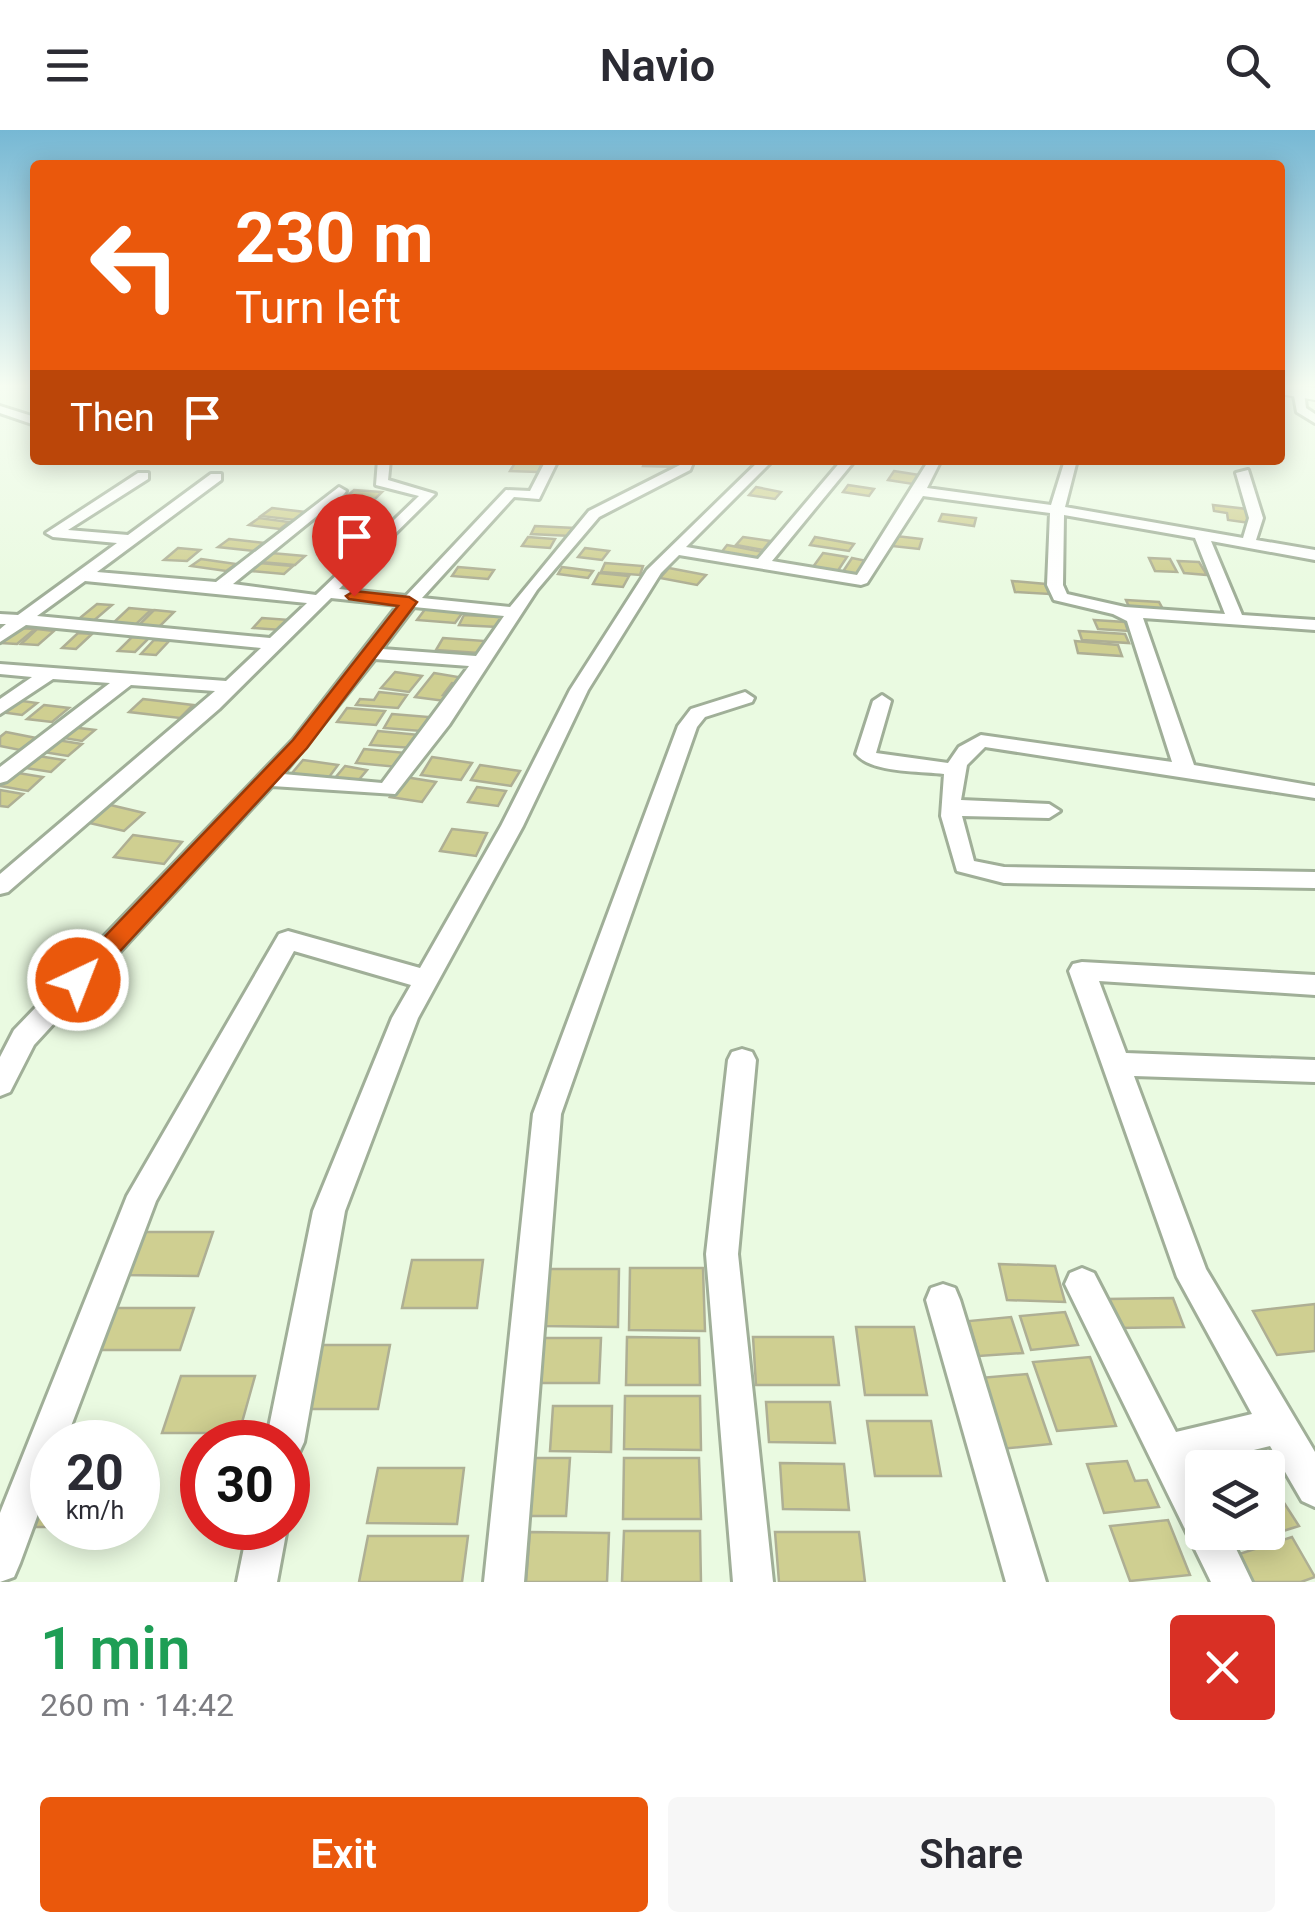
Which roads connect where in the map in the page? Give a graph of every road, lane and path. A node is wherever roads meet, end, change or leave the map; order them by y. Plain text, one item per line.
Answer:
1 (383, 465) edge
2 (550, 465) edge
3 (686, 465) edge
4 (763, 465) edge
5 (845, 465) edge
6 (932, 465) edge
7 (1070, 465) edge
8 (1242, 474) dead end
9 (143, 476) dead end
10 (216, 478) dead end
11 (339, 491) dead end
12 (920, 491) junction
13 (1058, 510) junction
14 (1202, 538) junction
15 (131, 540) junction
16 (1248, 544) junction
17 (675, 550) junction
18 (1315, 555) edge
19 (760, 566) junction
20 (82, 576) junction
21 (220, 586) junction
22 (323, 596) junction
23 (409, 602) junction
24 (514, 612) junction
25 (1126, 612) junction
26 (1235, 618) junction
27 (0, 619) edge
28 (22, 620) junction
29 (1315, 624) edge
30 (0, 638) edge
31 (275, 644) junction
32 (370, 653) junction
33 (480, 662) junction
34 (0, 669) edge
35 (49, 673) junction
36 (127, 679) junction
37 (230, 687) junction
38 (745, 698) dead end
39 (882, 700) dead end
40 (0, 708) edge
41 (955, 770) junction
42 (1185, 770) junction
43 (0, 777) edge
44 (267, 779) junction
45 (1315, 792) edge
46 (950, 806) junction
47 (1049, 812) dead end
48 (1315, 880) edge
49 (0, 886) edge
50 (427, 980) junction
51 (1315, 985) edge
52 (742, 1060) dead end
53 (1116, 1064) junction
54 (1315, 1071) edge
55 (0, 1084) edge
56 (1082, 1284) dead end
57 (944, 1300) dead end
58 (288, 1420) edge
59 (1279, 1426) junction
60 (1168, 1453) junction
61 (1185, 1488) edge
62 (1315, 1488) edge
63 (264, 1550) edge
64 (1216, 1550) edge
65 (0, 1563) edge
66 (257, 1582) edge
67 (504, 1582) edge
68 (753, 1582) edge
69 (1026, 1582) edge
70 (1232, 1582) edge

1 - 22 street
2 - 23 street
3 - 24 street
4 - 17 street
5 - 19 street
6 - 12 street
7 - 13 street
8 - 16 street
9 - 15 street
10 - 15 street
11 - 21 street
12 - 13 street
12 - 19 street
13 - 14 street
13 - 25 street
14 - 16 street
14 - 26 street
15 - 20 street
16 - 18 street
17 - 19 street
17 - 50 street
20 - 21 street
20 - 28 street
21 - 22 street
22 - 23 street
22 - 31 street
23 - 24 street
23 - 32 street
24 - 33 street
25 - 26 street
25 - 42 street
26 - 29 street
27 - 28 street
28 - 30 street
28 - 31 street
31 - 37 street
32 - 33 street
32 - 44 street
33 - 44 street
34 - 35 street
35 - 36 street
35 - 40 street
36 - 37 street
36 - 43 street
37 - 49 street
38 - 67 street
39 - 41 street
41 - 42 street
41 - 46 street
42 - 45 street
44 - 55 street
46 - 47 street
46 - 48 street
50 - 58 street
50 - 65 street
51 - 53 street
52 - 68 street
53 - 54 street
53 - 59 street
56 - 60 street
57 - 69 street
59 - 60 street
59 - 62 street
60 - 61 street
63 - 66 street
64 - 70 street

